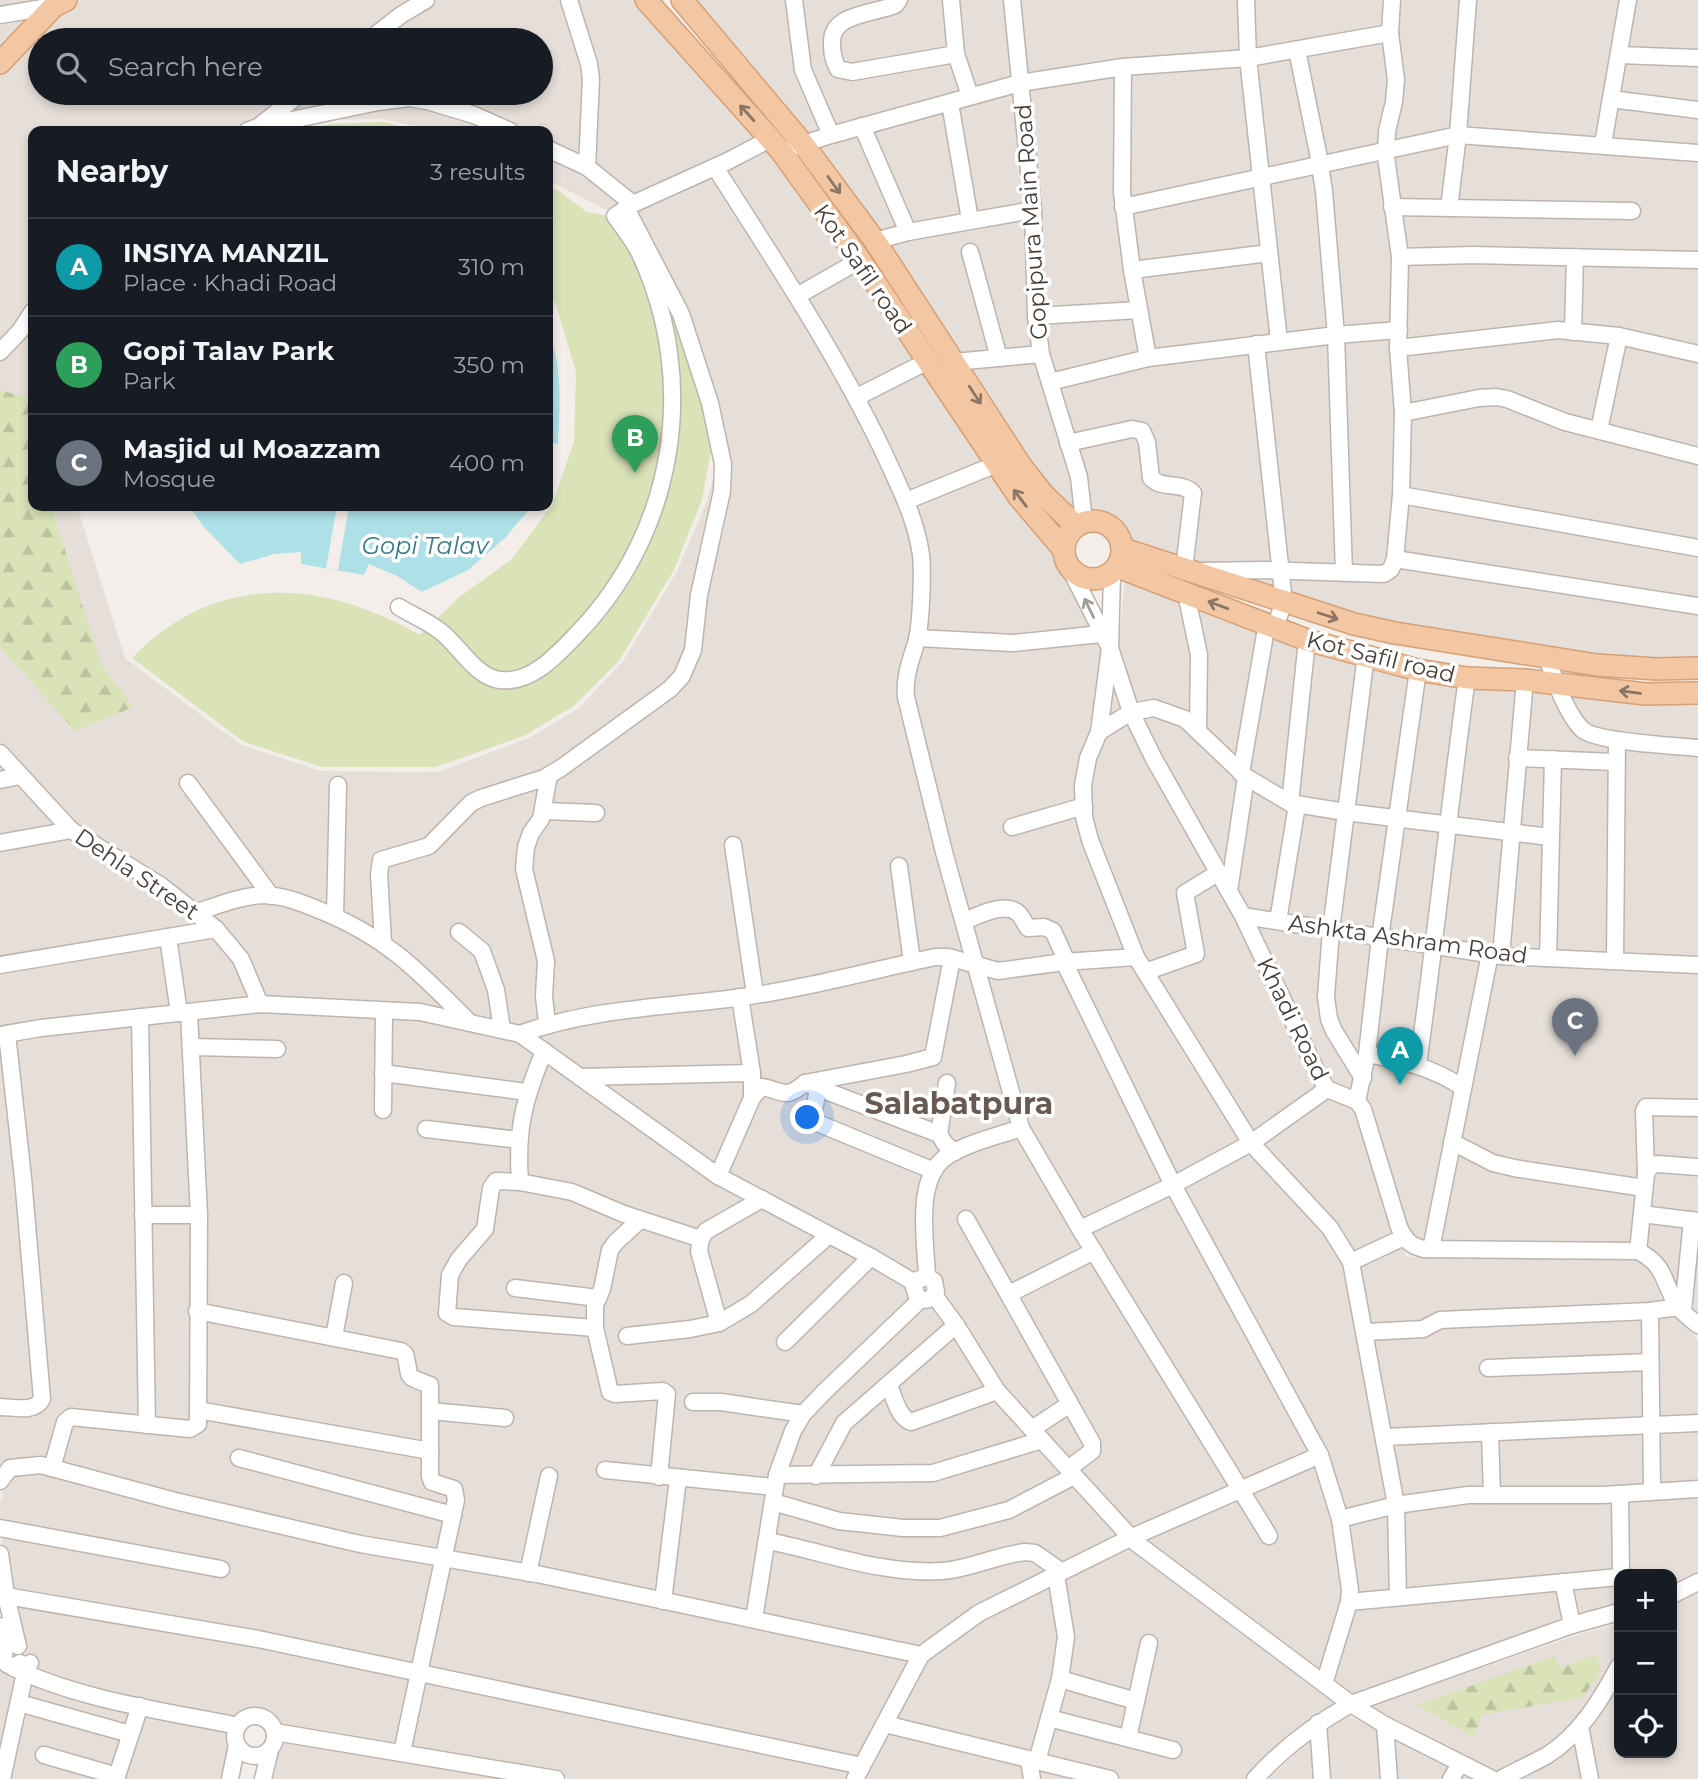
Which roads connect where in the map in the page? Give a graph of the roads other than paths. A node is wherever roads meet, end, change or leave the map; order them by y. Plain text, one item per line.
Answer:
1 (426, 0) edge
2 (569, 0) edge
3 (646, 0) edge
4 (682, 0) edge
5 (794, 0) edge
6 (850, 0) edge
7 (899, 0) edge
8 (951, 0) edge
9 (1012, 0) edge
10 (1246, 0) edge
11 (1392, 0) edge
12 (1468, 0) edge
13 (1628, 0) edge
14 (60, 3) edge
15 (0, 15) edge
16 (852, 17) junction
17 (35, 28) edge
18 (386, 28) edge
19 (1390, 33) junction
20 (28, 35) edge
21 (1297, 50) junction
22 (956, 54) junction
23 (1619, 55) junction
24 (1248, 58) junction
25 (1698, 58) edge
26 (0, 63) edge
27 (1123, 66) junction
28 (1020, 83) junction
29 (970, 96) junction
30 (1611, 99) junction
31 (950, 103) junction
32 (286, 105) edge
33 (364, 105) edge
34 (440, 105) edge
35 (1698, 110) edge
36 (257, 126) edge
37 (267, 126) edge
38 (499, 126) edge
39 (862, 126) junction
40 (831, 135) junction
41 (1458, 135) junction
42 (803, 144) junction
43 (1603, 144) junction
44 (776, 145) junction
45 (1386, 150) junction
46 (553, 151) edge
47 (1698, 153) edge
48 (1320, 164) junction
49 (587, 167) junction
50 (715, 167) junction
51 (1261, 177) junction
52 (629, 206) junction
53 (1123, 206) junction
54 (1392, 207) junction
55 (1449, 208) junction
56 (1033, 210) junction
57 (1632, 211) dead end
58 (970, 220) junction
59 (908, 232) junction
60 (875, 241) junction
61 (970, 252) dead end
62 (1269, 253) junction
63 (1400, 257) junction
64 (1575, 257) junction
65 (860, 260) junction
66 (1698, 260) edge
67 (1132, 270) junction
68 (797, 296) junction
69 (1139, 310) junction
70 (1035, 316) junction
71 (28, 319) edge
72 (1399, 330) junction
73 (1573, 332) junction
74 (1336, 335) junction
75 (1619, 336) junction
76 (1279, 341) junction
77 (1255, 344) junction
78 (1398, 348) junction
79 (0, 352) edge
80 (1041, 354) junction
81 (1698, 354) edge
82 (999, 358) junction
83 (1148, 358) junction
84 (928, 361) junction
85 (954, 362) junction
86 (1051, 382) junction
87 (857, 397) junction
88 (1403, 413) junction
89 (1599, 430) junction
90 (1068, 443) junction
91 (1698, 456) edge
92 (997, 464) junction
93 (1401, 495) junction
94 (906, 501) junction
95 (1080, 524) junction
96 (1698, 548) edge
97 (1066, 558) junction
98 (1395, 559) junction
99 (1118, 563) junction
100 (1187, 570) junction
101 (1281, 571) junction
102 (1344, 573) junction
103 (1186, 593) junction
104 (1284, 602) junction
105 (1698, 606) edge
106 (399, 607) dead end
107 (1271, 625) junction
108 (917, 638) junction
109 (1307, 640) junction
110 (1106, 641) junction
111 (1366, 655) junction
112 (1547, 657) junction
113 (1698, 668) edge
114 (1418, 670) junction
115 (1466, 678) junction
116 (1525, 680) junction
117 (1556, 683) junction
118 (1698, 693) edge
119 (1130, 712) junction
120 (1198, 730) junction
121 (1099, 732) junction
122 (1617, 740) junction
123 (1698, 748) edge
124 (0, 753) edge
125 (1517, 758) junction
126 (1553, 759) junction
127 (1615, 762) junction
128 (549, 775) junction
129 (1243, 775) junction
130 (20, 776) junction
131 (0, 780) edge
132 (188, 783) dead end
133 (338, 785) dead end
134 (1293, 804) junction
135 (1084, 806) junction
136 (544, 811) junction
137 (1345, 812) junction
138 (596, 813) dead end
139 (1397, 818) junction
140 (1447, 824) junction
141 (1012, 827) dead end
142 (71, 830) junction
143 (1512, 832) junction
144 (1550, 837) junction
145 (0, 843) edge
146 (733, 845) dead end
147 (899, 866) dead end
148 (1218, 873) junction
149 (1229, 891) junction
150 (271, 896) junction
151 (195, 913) junction
152 (335, 916) junction
153 (1243, 916) junction
154 (964, 921) junction
155 (1278, 921) junction
156 (216, 929) junction
157 (1331, 930) junction
158 (459, 932) dead end
159 (167, 937) junction
160 (1380, 938) junction
161 (383, 942) junction
162 (1435, 946) junction
163 (1495, 955) junction
164 (1136, 957) junction
165 (951, 958) junction
166 (1548, 958) junction
167 (1615, 960) junction
168 (912, 962) junction
169 (1065, 962) junction
170 (0, 965) edge
171 (1698, 965) edge
172 (977, 966) junction
173 (1145, 972) junction
174 (747, 996) junction
175 (260, 1004) junction
176 (384, 1011) junction
177 (184, 1013) junction
178 (139, 1017) junction
179 (469, 1022) junction
180 (547, 1024) junction
181 (502, 1029) junction
182 (520, 1034) junction
183 (3, 1035) edge
184 (192, 1047) junction
185 (277, 1049) dead end
186 (544, 1051) junction
187 (1367, 1054) junction
188 (1418, 1064) junction
189 (383, 1073) junction
190 (752, 1073) junction
191 (580, 1077) junction
192 (1363, 1078) junction
193 (947, 1083) dead end
194 (812, 1086) junction
195 (1463, 1088) junction
196 (1327, 1089) junction
197 (527, 1092) junction
198 (752, 1098) junction
199 (1357, 1101) junction
200 (1698, 1108) edge
201 (383, 1110) dead end
202 (1021, 1128) junction
203 (426, 1129) dead end
204 (939, 1133) junction
205 (519, 1140) junction
206 (1452, 1142) junction
207 (1251, 1143) junction
208 (955, 1152) junction
209 (1698, 1167) edge
210 (934, 1171) junction
211 (718, 1176) junction
212 (1645, 1181) junction
213 (520, 1182) junction
214 (1173, 1185) junction
215 (762, 1199) junction
216 (1642, 1214) junction
217 (143, 1215) junction
218 (199, 1215) junction
219 (966, 1219) dead end
220 (640, 1220) junction
221 (1695, 1220) edge
222 (1080, 1229) junction
223 (829, 1235) junction
224 (1404, 1237) junction
225 (701, 1239) junction
226 (1431, 1249) junction
227 (1094, 1251) junction
228 (1638, 1251) junction
229 (871, 1257) junction
230 (1351, 1262) junction
231 (921, 1280) junction
232 (344, 1283) dead end
233 (515, 1288) dead end
234 (1009, 1294) junction
235 (927, 1297) junction
236 (598, 1298) junction
237 (1680, 1309) junction
238 (197, 1311) junction
239 (1650, 1311) junction
240 (719, 1322) junction
241 (956, 1325) junction
242 (1698, 1325) edge
243 (595, 1328) junction
244 (1366, 1332) junction
245 (627, 1336) dead end
246 (334, 1338) junction
247 (785, 1342) dead end
248 (1650, 1362) junction
249 (1488, 1368) dead end
250 (889, 1385) junction
251 (997, 1391) junction
252 (693, 1402) dead end
253 (1070, 1404) junction
254 (0, 1407) edge
255 (198, 1410) junction
256 (431, 1410) junction
257 (803, 1415) junction
258 (505, 1418) dead end
259 (1698, 1423) edge
260 (148, 1425) junction
261 (1650, 1425) junction
262 (1490, 1432) junction
263 (1037, 1434) junction
264 (1385, 1437) junction
265 (430, 1451) junction
266 (1320, 1455) junction
267 (239, 1458) dead end
268 (52, 1468) junction
269 (606, 1470) dead end
270 (1071, 1472) junction
271 (549, 1476) dead end
272 (816, 1476) junction
273 (659, 1477) junction
274 (678, 1479) junction
275 (0, 1481) edge
276 (775, 1488) junction
277 (1241, 1488) junction
278 (1698, 1489) edge
279 (1652, 1492) junction
280 (1620, 1494) junction
281 (1492, 1495) junction
282 (1396, 1506) junction
283 (453, 1515) junction
284 (1340, 1519) junction
285 (0, 1528) edge
286 (1269, 1536) dead end
287 (1130, 1538) junction
288 (768, 1541) junction
289 (0, 1554) edge
290 (444, 1558) junction
291 (221, 1569) dead end
292 (1620, 1569) edge
293 (528, 1573) junction
294 (1059, 1573) junction
295 (1614, 1577) edge
296 (1563, 1582) junction
297 (1698, 1582) edge
298 (1677, 1592) edge
299 (3, 1596) edge
300 (1398, 1597) junction
301 (663, 1601) junction
302 (1349, 1602) junction
303 (1614, 1613) edge
304 (0, 1614) edge
305 (754, 1619) junction
306 (1572, 1625) junction
307 (1149, 1643) dead end
308 (921, 1655) junction
309 (12, 1657) edge
310 (418, 1672) junction
311 (1614, 1674) edge
312 (1060, 1679) junction
313 (1324, 1684) junction
314 (1136, 1700) junction
315 (19, 1703) junction
316 (1351, 1704) junction
317 (140, 1706) junction
318 (1049, 1718) junction
319 (1318, 1723) junction
320 (885, 1724) junction
321 (1385, 1725) junction
322 (237, 1726) junction
323 (1580, 1726) junction
324 (275, 1732) junction
325 (130, 1734) junction
326 (1128, 1738) junction
327 (237, 1745) junction
328 (270, 1750) junction
329 (1173, 1750) dead end
330 (402, 1752) junction
331 (44, 1755) dead end
332 (1033, 1761) junction
333 (1460, 1764) junction
334 (859, 1773) edge
335 (116, 1778) edge
336 (2, 1779) edge
337 (230, 1779) edge
338 (263, 1779) edge
339 (556, 1779) edge
340 (1032, 1779) edge
341 (1110, 1779) edge
342 (1256, 1779) edge
343 (1321, 1779) edge
344 (1389, 1779) edge
345 (1451, 1779) edge
346 (1492, 1779) edge
347 (1501, 1779) edge
348 (1590, 1779) edge

1 - 18 street
2 - 49 street
44 -> 3 main road, Kot Safil road
4 - 42 main road
5 - 40 street
6 - 16 street
7 - 16 street
8 - 22 street
9 - 28 street, Gopipura Main Road
10 - 24 street
11 - 19 street
12 - 41 street
13 - 23 street
14 - 15 street
14 - 17 main road
16 - 22 street
19 - 21 street
19 - 45 street
20 - 26 main road
21 - 24 street
21 - 48 street
22 - 29 street
23 - 25 street
23 - 30 street
24 - 27 street
24 - 51 street
27 - 28 street
27 - 53 street
28 - 29 street
28 - 56 street, Gopipura Main Road
29 - 31 street
30 - 35 street
30 - 43 street
31 - 39 street
31 - 58 street
32 - 36 street
33 - 37 street
34 - 38 street
39 - 40 street
39 - 59 street
40 - 42 street
41 - 43 street
41 - 45 street
41 - 55 street
42 - 44 street
42 -> 60 main road
43 - 47 street
44 - 50 street
44 - 65 main road, Kot Safil road
45 - 48 street
45 - 54 street
46 - 49 street
48 - 51 street
48 - 74 street
49 - 52 street
50 - 52 street
50 - 68 street
51 - 53 street
51 - 62 street
52 - 106 street
52 - 128 street
53 - 67 street
54 - 55 street
54 - 63 street
55 - 57 street
56 - 58 street
56 - 70 street, Gopipura Main Road
58 - 59 street
59 - 60 street
60 - 85 main road
61 - 82 street
62 - 67 street
62 - 76 street
63 - 64 street
63 - 72 street
64 - 66 street
64 - 73 street
65 - 68 street
65 - 84 main road, Kot Safil road
67 - 69 street
68 - 87 street
69 - 70 street
69 - 83 street
70 - 80 street, Gopipura Main Road
71 - 79 street
72 - 74 street
72 - 78 street
73 - 75 street
73 - 78 street
74 - 76 street
74 - 102 street
75 - 81 street
75 - 89 street
76 - 77 street
77 - 83 street
77 - 101 street
78 - 88 street
80 - 82 street
80 - 86 street, Gopipura Main Road
82 - 85 street
83 - 86 street
84 - 87 street
84 - 92 main road, Kot Safil road
85 -> 95 main road
86 - 90 street, Gopipura Main Road
87 - 94 street
88 - 89 street
88 - 93 street
89 - 91 street
90 - 95 street, Gopipura Main Road
90 - 100 street
92 - 94 street
97 -> 92 main road, Kot Safil road
93 - 96 street
93 - 98 street
94 - 108 street
95 - 97 main road
95 - 99 main road
97 - 99 main road
110 -> 97 street, Khadi Road
98 - 102 street
98 - 105 street
99 - 100 main road, Kot Safil road
99 - 103 main road, Kot Safil road
99 - 110 street
100 - 101 street
100 - 104 main road, Kot Safil road
101 - 102 street
101 - 104 street
107 -> 103 main road, Kot Safil road
103 - 120 street
104 - 107 street
104 -> 112 main road, Kot Safil road
107 - 109 main road, Kot Safil road
107 - 129 street
108 - 110 street
108 - 154 street
109 - 111 main road, Kot Safil road
109 - 134 street
110 - 119 street, Khadi Road
110 - 121 street
111 - 114 main road, Kot Safil road
111 - 137 street
112 - 113 main road, Kot Safil road
112 - 117 street
114 - 115 main road, Kot Safil road
114 - 139 street
115 - 116 main road, Kot Safil road
115 - 140 street
116 - 117 main road, Kot Safil road
116 - 125 street
118 -> 117 main road, Kot Safil road
117 - 122 street
119 - 120 street
119 - 121 street
119 - 148 street, Khadi Road
120 - 129 street
121 - 135 street
122 - 123 street
122 - 127 street
124 - 130 street, Dehla Street
125 - 126 street
125 - 143 street
126 - 127 street
126 - 144 street
127 - 167 street
128 - 136 street
128 - 161 street
129 - 134 street
129 - 149 street
130 - 131 street
130 - 142 street, Dehla Street
132 - 150 street
133 - 152 street
134 - 137 street
134 - 155 street
135 - 141 street
135 - 164 street
136 - 138 street
136 - 180 street
137 - 139 street
137 - 157 street
139 - 140 street
139 - 160 street
140 - 143 street
140 - 162 street
142 - 145 street
142 - 151 street, Dehla Street
143 - 144 street
143 - 163 street
144 - 166 street
146 - 174 street
147 - 168 street
148 - 149 street, Khadi Road
148 - 173 street
149 - 153 street, Khadi Road
150 - 151 street
150 - 152 street
151 - 156 street, Dehla Street
152 - 161 street
153 - 155 street, Ashkta Ashram Road
153 - 196 street, Khadi Road
154 - 169 street
154 - 172 street
155 - 157 street, Ashkta Ashram Road
156 - 159 street
156 - 175 street, Dehla Street
157 - 160 street, Ashkta Ashram Road
157 - 192 street
158 - 181 street
159 - 170 street
159 - 177 street
160 - 162 street, Ashkta Ashram Road
160 - 187 street
161 - 179 street
162 - 163 street, Ashkta Ashram Road
162 - 188 street
163 - 166 street, Ashkta Ashram Road
163 - 195 street
164 - 169 street
164 - 173 street
165 - 168 street
165 - 172 street
165 - 194 street
166 - 167 street, Ashkta Ashram Road
167 - 171 street, Ashkta Ashram Road
168 - 174 street
169 - 172 street
169 - 214 street
172 - 202 street
173 - 207 street
174 - 180 street
174 - 190 street
175 - 176 street
175 - 177 street
176 - 179 street
176 - 189 street
177 - 178 street
177 - 184 street
178 - 183 street
178 - 217 street
179 - 181 street
180 - 182 street
181 - 182 street
182 - 186 street
183 - 254 street
184 - 185 street
184 - 218 street
186 - 191 street
186 - 197 street
187 - 188 street
187 - 192 street
188 - 195 street
189 - 197 street
189 - 201 street
190 - 191 street
190 - 198 street
191 - 211 street
192 - 199 street
193 - 204 street
194 - 198 street
194 - 204 street
194 - 210 street
195 - 206 street
196 - 199 street, Khadi Road
196 - 207 street
197 - 205 street
198 - 211 street
199 - 224 street
200 - 212 street
202 - 208 street
202 - 222 street
203 - 205 street
204 - 208 street
205 - 213 street
206 - 212 street
206 - 226 street
207 - 214 street
207 - 230 street
208 - 210 street
209 - 212 street
210 - 231 street
211 - 215 street
212 - 216 street
213 - 220 street
213 - 243 street
214 - 222 street
214 - 266 street
215 - 223 street
215 - 225 street
216 - 221 street
216 - 228 street
217 - 218 street
217 - 260 street
218 - 238 street
219 - 234 street
220 - 225 street
220 - 236 street
221 - 237 street
222 - 227 street
223 - 229 street
223 - 240 street
224 - 226 street
224 - 230 street
225 - 240 street
226 - 228 street
227 - 234 street
227 - 277 street
228 - 237 street
229 - 231 street
229 - 247 street
230 - 244 street
231 - 235 street
232 - 246 street
233 - 236 street
234 - 253 street
235 - 241 street
235 - 257 street
236 - 243 street
237 - 239 street
237 - 242 street
238 - 246 street
238 - 255 street
239 - 244 street
239 - 248 street
240 - 245 street
241 - 250 street
241 - 251 street
243 - 273 street
244 - 264 street
246 - 256 street
248 - 249 street
248 - 261 street
250 - 251 street
250 - 272 street
251 - 263 street
252 - 257 street
253 - 263 street
253 - 270 street
255 - 260 street
255 - 265 street
256 - 258 street
256 - 265 street
257 - 276 street
259 - 261 street
260 - 268 street
261 - 262 street
261 - 279 street
262 - 264 street
262 - 281 street
263 - 270 street
263 - 272 street
264 - 282 street
265 - 283 street
266 - 277 street
266 - 284 street
267 - 283 street
268 - 275 street
268 - 290 street
269 - 273 street
270 - 276 street
270 - 287 street
271 - 293 street
272 - 276 street
273 - 274 street
274 - 276 street
274 - 301 street
276 - 288 street
277 - 286 street
277 - 287 street
278 - 279 street
279 - 280 street
280 - 281 street
280 - 292 street
281 - 282 street
282 - 284 street
282 - 300 street
283 - 290 street
284 - 302 street
285 - 291 street
287 - 294 street
287 - 313 street
288 - 294 street
288 - 305 street
289 - 299 street
290 - 293 street
290 - 310 street
293 - 301 street
294 - 308 street
294 - 312 street
295 - 296 street
296 - 300 street
296 - 306 street
297 - 298 street
299 - 309 street
299 - 310 street
300 - 302 street
301 - 305 street
302 - 313 street
303 - 306 street
304 - 309 street
305 - 308 street
306 - 316 street
307 - 314 street
308 - 320 street
309 - 315 street
309 - 317 street
310 - 330 street
310 - 334 street
311 - 323 street
312 - 314 street
312 - 318 street
313 - 316 street
314 - 326 street
315 - 325 street
315 - 336 street
316 - 319 street
316 - 321 street
317 - 322 street
317 - 325 street
318 - 326 street
318 - 332 street
319 - 342 street
319 - 343 street
320 - 332 street
320 - 334 street
321 - 333 street
321 - 344 street
322 - 324 street
322 - 327 street
323 - 347 street
323 - 348 street
324 - 328 street
324 - 330 street
325 - 335 street
326 - 329 street
327 - 328 street
327 - 337 street
328 - 338 street
330 - 339 street
331 - 335 street
332 - 340 street
332 - 341 street
333 - 345 street
333 - 346 street

